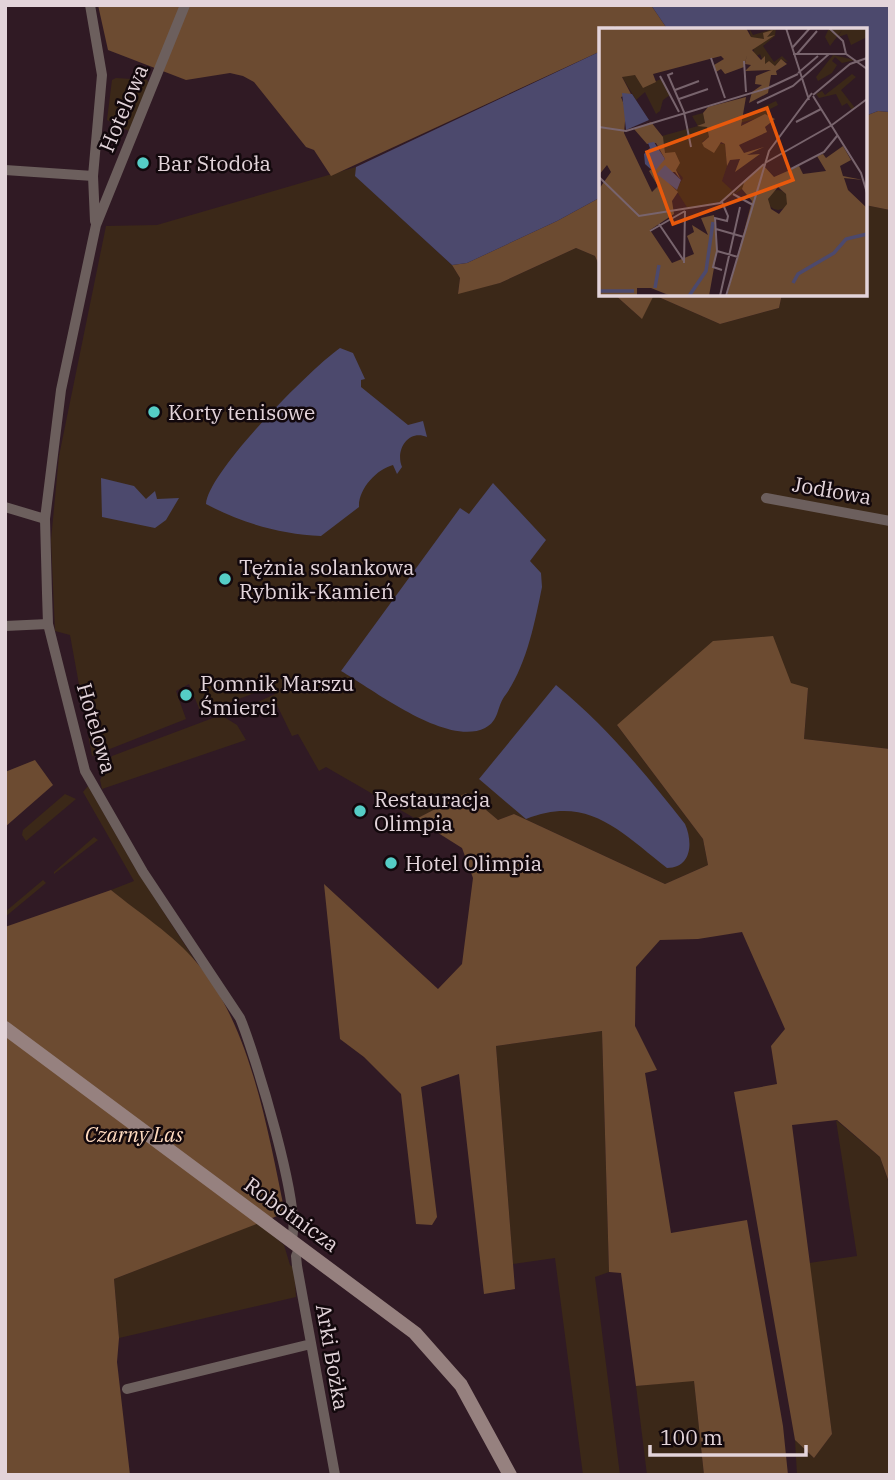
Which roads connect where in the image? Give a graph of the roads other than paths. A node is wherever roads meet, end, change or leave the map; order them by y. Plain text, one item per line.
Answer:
1 (90, 5) edge
2 (185, 5) edge
3 (5, 170) edge
4 (93, 176) junction
5 (96, 225) junction
6 (766, 498) dead end
7 (5, 507) edge
8 (45, 519) junction
9 (890, 520) edge
10 (48, 624) junction
11 (5, 626) edge
12 (5, 1028) edge
13 (296, 1243) junction
14 (311, 1344) junction
15 (127, 1389) dead end
16 (335, 1475) edge
17 (510, 1475) edge

1 - 4 street, Hotelowa
2 - 5 street, Hotelowa
3 - 4 street, Hotelowa
4 - 5 street, Hotelowa
5 - 8 street, Hotelowa
6 - 9 street, Jodłowa
7 - 8 street
8 - 10 street, Hotelowa
10 - 11 street
10 - 13 street, Hotelowa
12 - 13 street, Robotnicza
13 - 14 street, Arki Bożka
13 - 17 street, Robotnicza
14 - 15 street
14 - 16 street, Arki Bożka

